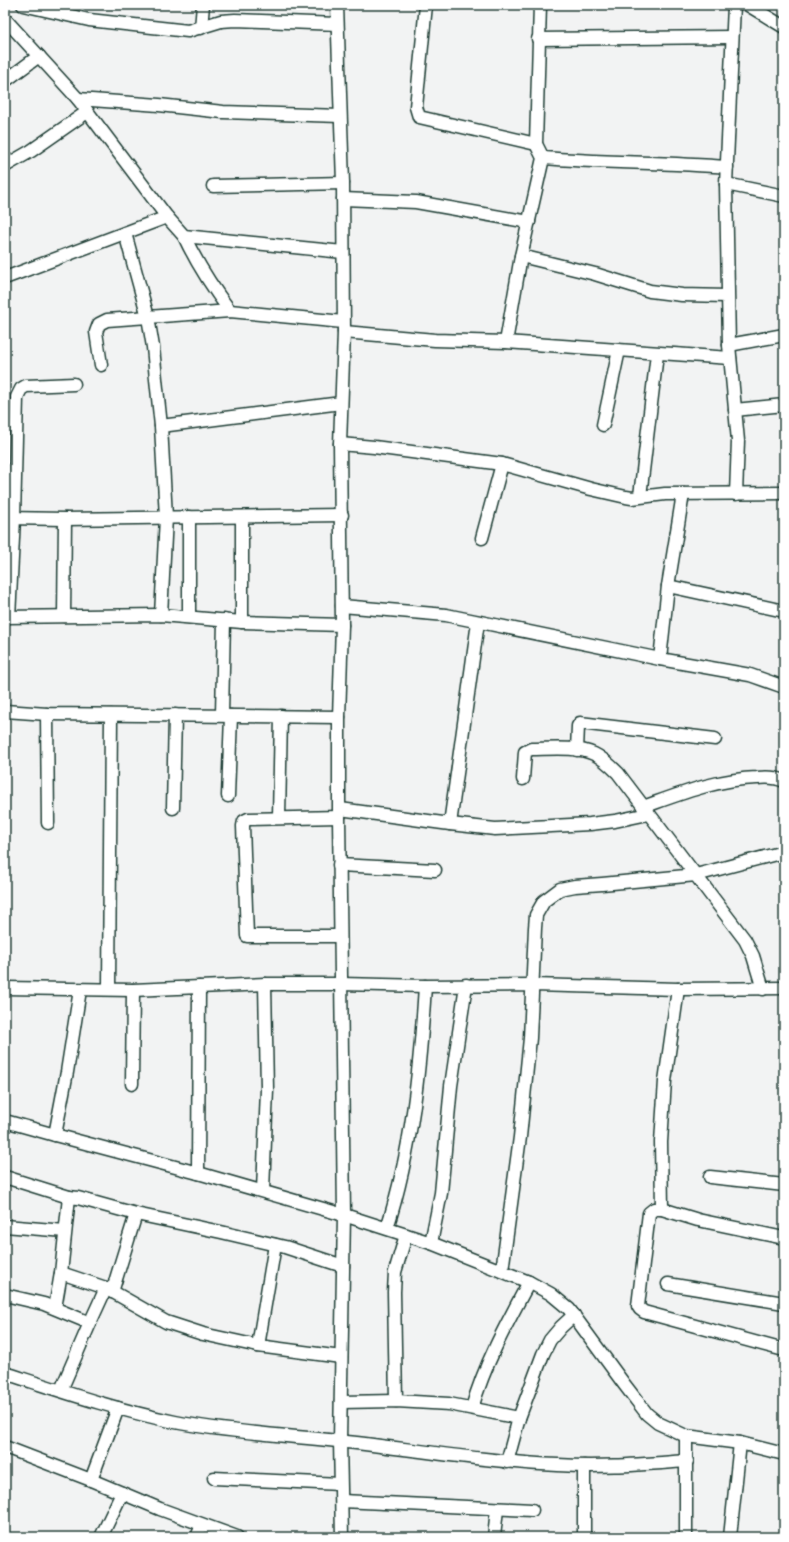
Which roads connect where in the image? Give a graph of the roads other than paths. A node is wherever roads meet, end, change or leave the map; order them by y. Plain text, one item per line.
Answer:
1 (23, 5) edge
2 (203, 5) edge
3 (338, 5) edge
4 (426, 5) edge
5 (540, 5) edge
6 (734, 5) edge
7 (748, 5) edge
8 (5, 19) edge
9 (337, 24) junction
10 (784, 27) edge
11 (201, 28) junction
12 (732, 37) junction
13 (538, 39) junction
14 (39, 56) junction
15 (5, 81) edge
16 (78, 99) junction
17 (87, 112) junction
18 (340, 116) junction
19 (536, 144) junction
20 (543, 158) junction
21 (5, 166) edge
22 (727, 167) junction
23 (343, 182) junction
24 (726, 184) junction
25 (213, 186) dead end
26 (784, 196) edge
27 (343, 199) junction
28 (167, 217) junction
29 (529, 222) junction
30 (125, 233) junction
31 (184, 236) junction
32 (342, 252) junction
33 (522, 256) junction
34 (5, 278) edge
35 (727, 296) junction
36 (230, 311) junction
37 (148, 317) junction
38 (344, 327) junction
39 (784, 335) edge
40 (506, 342) junction
41 (729, 345) junction
42 (619, 350) junction
43 (657, 354) junction
44 (730, 358) junction
45 (101, 365) dead end
46 (74, 384) dead end
47 (341, 403) junction
48 (784, 405) edge
49 (735, 410) junction
50 (603, 425) dead end
51 (161, 426) junction
52 (340, 444) junction
53 (502, 464) junction
54 (784, 493) edge
55 (683, 494) junction
56 (736, 494) junction
57 (640, 496) junction
58 (342, 515) junction
59 (166, 517) junction
60 (189, 517) junction
61 (242, 517) junction
62 (10, 518) edge
63 (65, 519) junction
64 (482, 538) dead end
65 (668, 586) junction
66 (342, 606) junction
67 (784, 611) edge
68 (64, 616) junction
69 (161, 616) junction
70 (7, 617) edge
71 (189, 617) junction
72 (224, 620) junction
73 (242, 622) junction
74 (478, 622) junction
75 (342, 625) junction
76 (660, 659) junction
77 (784, 687) edge
78 (5, 711) edge
79 (47, 714) junction
80 (111, 715) junction
81 (175, 715) junction
82 (226, 716) junction
83 (281, 716) junction
84 (339, 717) junction
85 (715, 739) dead end
86 (577, 750) junction
87 (523, 779) dead end
88 (784, 781) edge
89 (228, 796) dead end
90 (173, 808) dead end
91 (645, 810) junction
92 (339, 813) junction
93 (279, 817) junction
94 (48, 822) dead end
95 (450, 824) junction
96 (776, 854) dead end
97 (339, 865) junction
98 (435, 870) dead end
99 (696, 875) junction
100 (340, 936) junction
101 (265, 984) junction
102 (341, 984) junction
103 (466, 985) junction
104 (533, 985) junction
105 (425, 986) junction
106 (199, 987) junction
107 (5, 988) edge
108 (763, 988) junction
109 (784, 988) edge
110 (678, 989) junction
111 (80, 990) junction
112 (109, 990) junction
113 (133, 990) junction
114 (132, 1084) dead end
115 (5, 1121) edge
116 (55, 1135) junction
117 (198, 1173) junction
118 (5, 1177) edge
119 (710, 1178) dead end
120 (784, 1185) edge
121 (263, 1191) junction
122 (69, 1197) junction
123 (662, 1209) junction
124 (136, 1214) junction
125 (344, 1215) junction
126 (5, 1226) edge
127 (387, 1228) junction
128 (65, 1231) junction
129 (406, 1235) junction
130 (784, 1238) edge
131 (430, 1244) junction
132 (275, 1245) junction
133 (343, 1266) junction
134 (502, 1271) junction
135 (61, 1273) junction
136 (529, 1282) junction
137 (668, 1284) dead end
138 (109, 1290) junction
139 (5, 1295) edge
140 (784, 1303) edge
141 (55, 1308) junction
142 (574, 1315) junction
143 (90, 1323) junction
144 (258, 1346) junction
145 (783, 1348) edge
146 (342, 1357) junction
147 (5, 1373) edge
148 (61, 1390) junction
149 (341, 1402) junction
150 (396, 1402) junction
151 (118, 1408) junction
152 (472, 1408) junction
153 (518, 1418) junction
154 (686, 1436) junction
155 (340, 1441) junction
156 (740, 1443) junction
157 (5, 1446) edge
158 (784, 1454) edge
159 (687, 1460) junction
160 (507, 1462) junction
161 (584, 1466) junction
162 (214, 1478) dead end
163 (91, 1480) junction
164 (340, 1484) junction
165 (122, 1493) junction
166 (342, 1501) junction
167 (497, 1509) junction
168 (532, 1510) dead end
169 (202, 1525) junction
170 (101, 1537) edge
171 (197, 1537) edge
172 (237, 1537) edge
173 (342, 1537) edge
174 (494, 1537) edge
175 (584, 1537) edge
176 (686, 1537) edge
177 (730, 1537) edge

1 - 11 street
2 - 11 street
3 - 9 street
4 - 19 street
5 - 13 street
6 - 12 street
7 - 10 street
8 - 14 street
9 - 11 street
9 - 18 street
12 - 13 street
12 - 22 street
13 - 19 street
14 - 15 street
14 - 16 street
16 - 17 street
16 - 18 street
17 - 21 street
17 - 28 street
18 - 23 street
19 - 20 street
20 - 22 street
20 - 29 street
22 - 24 street
23 - 25 street
23 - 27 street
24 - 26 street
24 - 35 street
27 - 29 street
27 - 32 street
28 - 30 street
28 - 31 street
29 - 33 street
30 - 34 street
30 - 37 street
31 - 32 street
31 - 36 street
32 - 38 street
33 - 35 street
33 - 40 street
35 - 41 street
36 - 37 street
36 - 38 street
37 - 45 street
37 - 51 street
38 - 40 street
38 - 47 street
39 - 41 street
40 - 42 street
41 - 44 street
42 - 43 street
42 - 50 street
43 - 44 street
43 - 57 street
44 - 49 street
46 - 62 street
47 - 51 street
47 - 52 street
48 - 49 street
49 - 56 street
51 - 59 street
52 - 53 street
52 - 58 street
53 - 57 street
53 - 64 street
54 - 56 street
55 - 56 street
55 - 57 street
55 - 65 street
58 - 61 street
58 - 66 street
59 - 60 street
59 - 63 street
59 - 69 street
60 - 61 street
60 - 71 street
61 - 73 street
62 - 63 street
62 - 70 street
63 - 68 street
65 - 67 street
65 - 76 street
66 - 74 street
66 - 75 street
68 - 69 street
68 - 70 street
69 - 71 street
71 - 72 street
72 - 73 street
72 - 82 street
73 - 75 street
74 - 76 street
74 - 95 street
75 - 84 street
76 - 77 street
78 - 79 street
79 - 80 street
79 - 94 street
80 - 81 street
80 - 112 street
81 - 82 street
81 - 90 street
82 - 83 street
82 - 89 street
83 - 84 street
83 - 93 street
84 - 92 street
85 - 86 street
86 - 87 street
86 - 91 street
88 - 91 street
91 - 95 street
91 - 99 street
92 - 93 street
92 - 95 street
92 - 97 street
93 - 100 street
96 - 99 street
97 - 98 street
97 - 100 street
99 - 104 street
99 - 108 street
100 - 102 street
101 - 102 street
101 - 106 street
101 - 121 street
102 - 105 street
102 - 125 street
103 - 104 street
103 - 105 street
103 - 131 street
104 - 110 street
104 - 134 street
105 - 127 street
106 - 113 street
106 - 117 street
107 - 111 street
108 - 109 street
108 - 110 street
110 - 123 street
111 - 112 street
111 - 116 street
112 - 113 street
113 - 114 street
115 - 116 street
116 - 117 street
117 - 121 street
118 - 122 street
119 - 120 street
121 - 125 street
122 - 124 street
122 - 128 street
123 - 130 street
123 - 145 street
124 - 132 street
124 - 138 street
125 - 127 street
125 - 133 street
126 - 128 street
127 - 129 street
128 - 135 street
129 - 131 street
129 - 150 street
131 - 134 street
132 - 133 street
132 - 144 street
133 - 146 street
134 - 136 street
135 - 138 street
135 - 141 street
136 - 142 street
136 - 152 street
137 - 140 street
138 - 143 street
138 - 144 street
139 - 141 street
141 - 143 street
142 - 153 street
142 - 154 street
143 - 148 street
144 - 146 street
146 - 149 street
147 - 148 street
148 - 151 street
149 - 150 street
149 - 155 street
150 - 152 street
151 - 155 street
151 - 163 street
152 - 153 street
153 - 160 street
154 - 156 street
154 - 159 street
155 - 160 street
155 - 164 street
156 - 158 street
156 - 177 street
157 - 163 street
159 - 161 street
159 - 176 street
160 - 161 street
161 - 175 street
162 - 164 street
163 - 165 street
164 - 166 street
165 - 169 street
165 - 170 street
166 - 167 street
166 - 173 street
167 - 168 street
167 - 174 street
169 - 171 street
169 - 172 street

